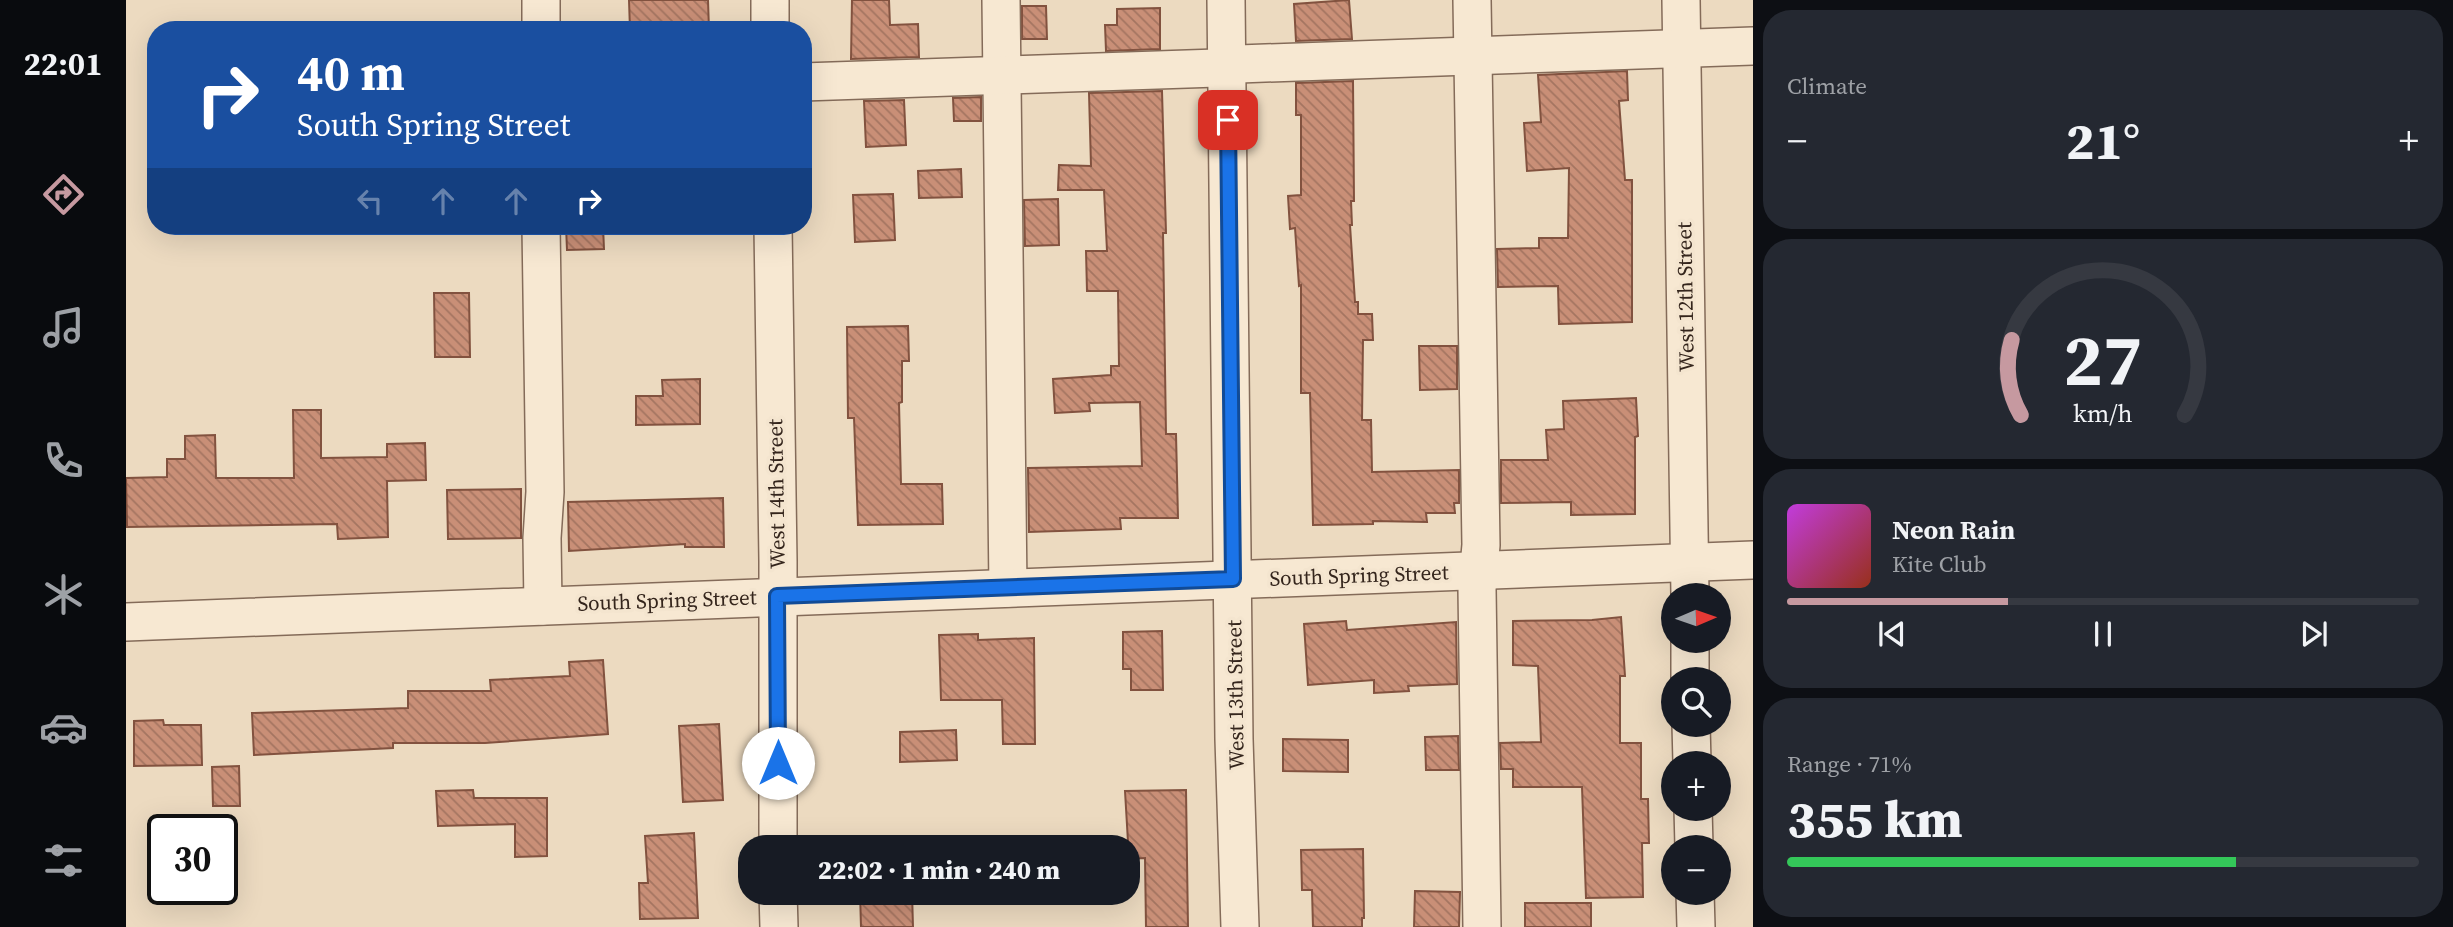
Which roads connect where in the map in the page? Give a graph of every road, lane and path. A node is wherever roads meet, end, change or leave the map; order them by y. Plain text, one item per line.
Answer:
1 (541, 0) edge
2 (770, 0) edge
3 (1001, 0) edge
4 (1226, 0) edge
5 (1472, 0) edge
6 (1681, 0) edge
7 (541, 21) edge
8 (770, 21) edge
9 (1753, 46) edge
10 (1682, 49) junction
11 (1472, 57) junction
12 (1227, 66) junction
13 (1002, 74) junction
14 (812, 82) edge
15 (541, 235) edge
16 (773, 235) edge
17 (1753, 560) edge
18 (1480, 570) junction
19 (1233, 579) junction
20 (1690, 579) edge
21 (1008, 588) junction
22 (777, 596) junction
23 (543, 606) junction
24 (126, 622) edge
25 (778, 835) edge
26 (779, 905) edge
27 (1695, 905) edge
28 (779, 927) edge
29 (1240, 927) edge
30 (1482, 927) edge
31 (1696, 927) edge

1 - 7 street
2 - 8 street
3 - 13 street
4 - 12 street, West 13th Street
5 - 11 street
6 - 10 street, West 12th Street
9 - 10 street
10 - 11 street
10 - 20 street, West 12th Street
11 - 12 street
11 - 18 street
12 - 13 street
12 - 19 street, West 13th Street
13 - 14 street
13 - 21 street
15 - 23 street
16 - 22 street, West 14th Street
17 - 20 street, South Spring Street
18 - 19 street, South Spring Street
18 - 20 street, South Spring Street
18 - 30 street
19 - 21 street, South Spring Street
19 - 29 street, West 13th Street
21 - 22 street, South Spring Street
22 - 23 street, South Spring Street
22 - 25 street, West 14th Street
23 - 24 street, South Spring Street
26 - 28 street
27 - 31 street

